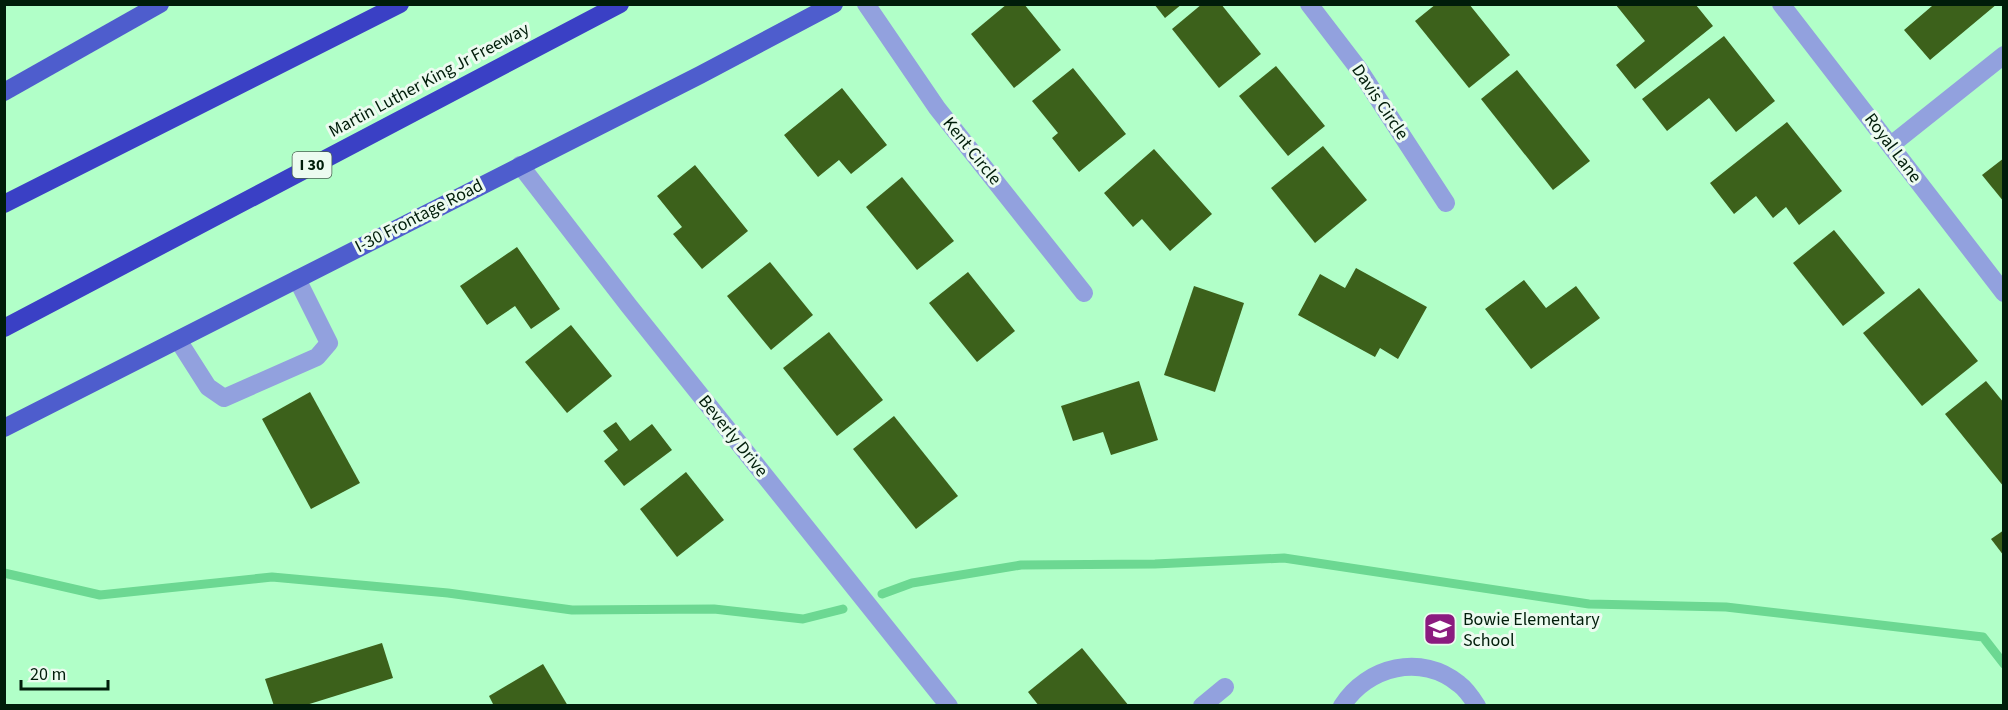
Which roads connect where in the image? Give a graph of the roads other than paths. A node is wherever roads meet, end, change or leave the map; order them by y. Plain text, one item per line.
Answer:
1 (160, 4) edge
2 (400, 4) edge
3 (620, 4) edge
4 (834, 4) edge
5 (866, 4) edge
6 (1309, 4) edge
7 (1781, 4) edge
8 (2004, 55) edge
9 (4, 93) edge
10 (1891, 145) junction
11 (520, 165) junction
12 (1446, 203) dead end
13 (4, 204) edge
14 (297, 279) junction
15 (1084, 293) dead end
16 (2004, 293) edge
17 (4, 328) edge
18 (178, 340) junction
19 (4, 428) edge
20 (1225, 687) dead end
21 (949, 705) edge
22 (1202, 705) edge
23 (1342, 705) edge
24 (1477, 705) edge

1 - 9 main road
2 - 13 highway
3 - 17 highway, Martin Luther King Jr Freeway / I 30
4 - 11 main road, I-30 Frontage Road
5 - 15 street, Kent Circle
6 - 12 street, Davis Circle
7 - 10 street, Royal Lane
8 - 10 street
10 - 16 street, Royal Lane
11 - 14 main road, I-30 Frontage Road
11 - 21 street, Beverly Drive
14 - 18 main road, I-30 Frontage Road
14 - 18 street
18 - 19 main road, I-30 Frontage Road
20 - 22 street
23 - 24 street

